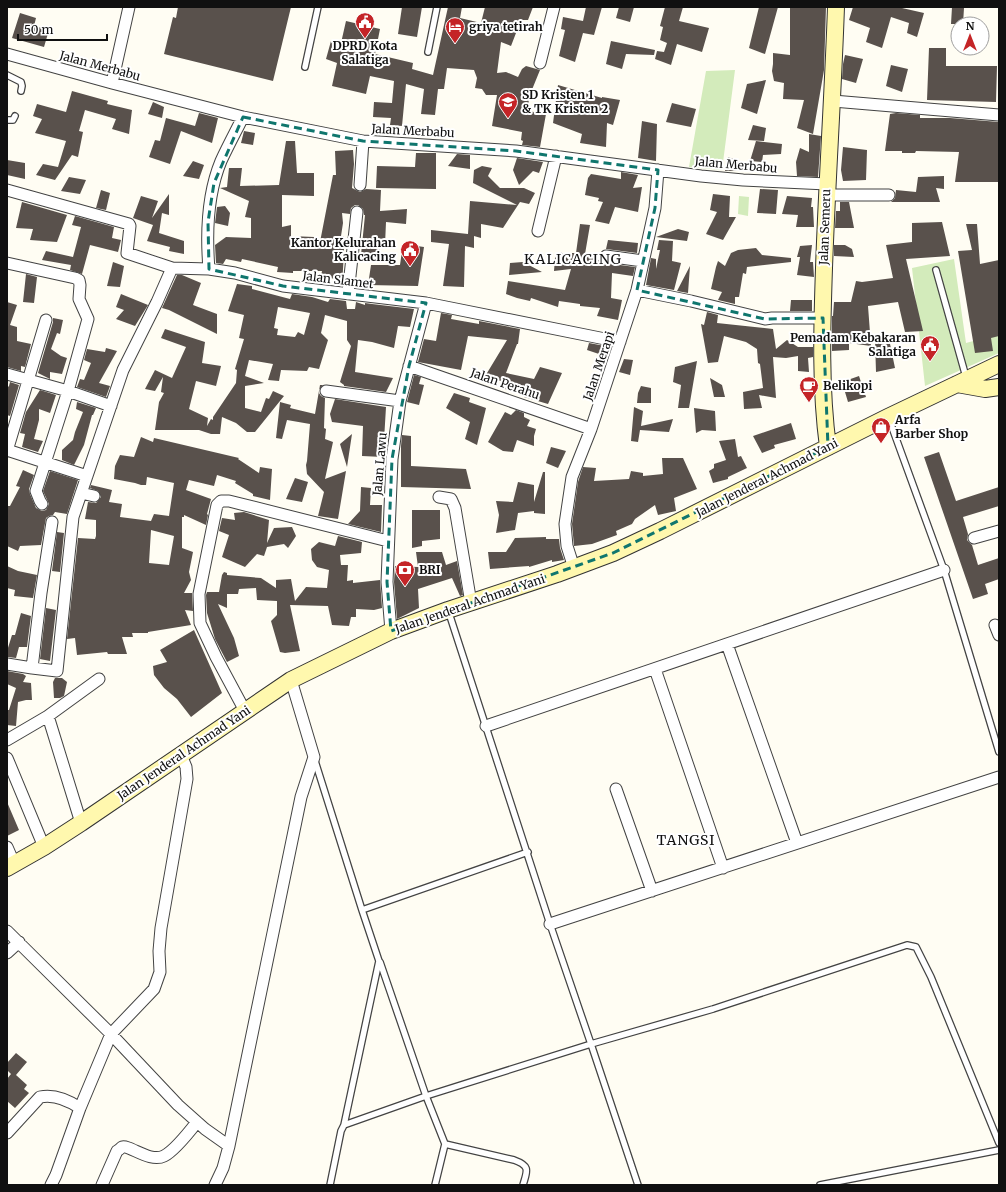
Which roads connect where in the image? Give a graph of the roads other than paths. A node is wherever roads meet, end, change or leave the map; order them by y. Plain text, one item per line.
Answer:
1 (129, 7) edge
2 (318, 7) edge
3 (438, 7) edge
4 (554, 7) edge
5 (836, 7) edge
6 (428, 52) dead end
7 (7, 54) edge
8 (540, 63) dead end
9 (305, 67) dead end
10 (7, 75) edge
11 (112, 83) junction
12 (21, 91) dead end
13 (833, 101) junction
14 (999, 115) edge
15 (15, 116) dead end
16 (243, 117) junction
17 (7, 120) edge
18 (363, 141) junction
19 (556, 156) junction
20 (658, 170) junction
21 (360, 185) dead end
22 (827, 189) junction
23 (7, 190) edge
24 (889, 195) dead end
25 (357, 212) dead end
26 (538, 231) dead end
27 (606, 256) dead end
28 (644, 262) junction
29 (7, 263) edge
30 (172, 268) junction
31 (209, 269) junction
32 (936, 270) dead end
33 (637, 290) junction
34 (348, 294) junction
35 (426, 303) junction
36 (822, 318) junction
37 (46, 320) dead end
38 (620, 342) junction
39 (999, 364) edge
40 (409, 366) junction
41 (7, 374) edge
42 (28, 380) junction
43 (961, 382) junction
44 (999, 387) edge
45 (68, 391) junction
46 (326, 391) dead end
47 (400, 401) junction
48 (111, 406) junction
49 (888, 417) junction
50 (591, 429) junction
51 (828, 447) junction
52 (7, 450) edge
53 (46, 463) junction
54 (87, 476) junction
55 (81, 493) junction
56 (94, 496) dead end
57 (439, 497) dead end
58 (42, 504) dead end
59 (52, 522) dead end
60 (999, 531) edge
61 (974, 538) dead end
62 (388, 541) junction
63 (574, 568) junction
64 (944, 570) junction
65 (471, 603) junction
66 (448, 610) junction
67 (391, 631) junction
68 (727, 644) junction
69 (7, 664) edge
70 (32, 668) junction
71 (655, 669) junction
72 (99, 679) dead end
73 (291, 680) junction
74 (245, 711) junction
75 (48, 716) junction
76 (486, 726) junction
77 (7, 740) edge
78 (999, 752) edge
79 (181, 755) junction
80 (314, 757) junction
81 (7, 758) edge
82 (999, 777) edge
83 (616, 788) dead end
84 (81, 823) junction
85 (798, 843) junction
86 (7, 847) edge
87 (44, 847) junction
88 (528, 852) junction
89 (11, 866) edge
90 (723, 868) junction
91 (652, 891) junction
92 (362, 910) junction
93 (550, 924) junction
94 (7, 931) edge
95 (19, 942) junction
96 (7, 953) edge
97 (379, 961) junction
98 (111, 1034) junction
99 (591, 1044) junction
100 (426, 1096) junction
101 (80, 1108) junction
102 (197, 1122) junction
103 (344, 1125) junction
104 (7, 1133) edge
105 (999, 1143) edge
106 (445, 1144) junction
107 (229, 1146) junction
108 (999, 1150) edge
109 (51, 1185) edge
110 (102, 1185) edge
111 (215, 1185) edge
112 (330, 1185) edge
113 (435, 1185) edge
114 (523, 1185) edge
115 (638, 1185) edge
116 (820, 1185) edge

1 - 11 street
2 - 9 lane
3 - 6 lane
4 - 8 street
5 - 13 main road, Jalan Semeru
7 - 11 street, Jalan Merbabu
10 - 12 lane
11 - 16 street, Jalan Merbabu
13 - 14 street
13 - 22 main road, Jalan Semeru
15 - 17 lane
16 - 18 street, Jalan Merbabu
16 - 31 street
18 - 19 street, Jalan Merbabu
18 - 21 street
19 - 20 street, Jalan Merbabu
19 - 26 street
20 - 22 street, Jalan Merbabu
20 - 28 street, Jalan Merapi
22 - 24 street, Jalan Merbabu
22 - 36 main road, Jalan Semeru
23 - 30 street, Jalan Slamet
25 - 34 street
27 - 28 street
28 - 33 street, Jalan Merapi
29 - 45 street
30 - 31 street, Jalan Slamet
30 - 48 street
31 - 34 street, Jalan Slamet
32 - 43 lane
33 - 36 street
33 - 38 street, Jalan Merapi
34 - 35 street, Jalan Slamet
35 - 38 street, Jalan Slamet
35 - 40 street, Jalan Lawu
36 - 51 main road, Jalan Semeru
37 - 42 street
38 - 50 street, Jalan Merapi
39 - 43 main road, Jalan Jenderal Achmad Yani
40 - 47 street, Jalan Lawu
40 - 50 street, Jalan Perahu
41 - 42 street
42 - 45 street
42 - 52 street
43 - 44 main road
43 - 49 main road, Jalan Jenderal Achmad Yani
45 - 48 street
45 - 53 street
46 - 47 street
47 - 62 street, Jalan Lawu
48 - 54 street
49 - 51 main road, Jalan Jenderal Achmad Yani
49 - 64 lane
50 - 63 street, Jalan Merapi
51 - 63 main road, Jalan Jenderal Achmad Yani
52 - 53 street
53 - 54 street
53 - 58 street
54 - 55 street
55 - 56 street
55 - 70 street
57 - 65 street
59 - 70 street
60 - 61 street
62 - 67 street, Jalan Lawu
62 - 74 street
63 - 65 main road, Jalan Jenderal Achmad Yani
64 - 68 street
64 - 78 lane
65 - 66 main road, Jalan Jenderal Achmad Yani
66 - 67 main road, Jalan Jenderal Achmad Yani
66 - 76 lane
67 - 73 main road, Jalan Jenderal Achmad Yani
68 - 71 street
68 - 85 street
69 - 70 street
71 - 76 street
71 - 90 street
72 - 75 street
73 - 74 main road, Jalan Jenderal Achmad Yani
73 - 80 street
74 - 79 main road, Jalan Jenderal Achmad Yani
75 - 77 street
75 - 84 street
76 - 88 lane
79 - 84 main road, Jalan Jenderal Achmad Yani
79 - 98 street
80 - 92 lane
80 - 107 street
81 - 87 street
82 - 85 street
83 - 91 street
84 - 87 main road, Jalan Jenderal Achmad Yani
85 - 90 street
86 - 89 street
87 - 89 main road, Jalan Jenderal Achmad Yani
88 - 92 lane
88 - 93 lane
90 - 91 street
91 - 93 street
92 - 97 lane
93 - 99 lane
94 - 95 street
95 - 96 street
95 - 98 street
97 - 100 lane
97 - 103 lane
98 - 101 street
98 - 102 street
99 - 100 lane
99 - 105 lane
99 - 115 lane
100 - 103 lane
100 - 106 lane
101 - 104 street
101 - 109 street
102 - 107 street
102 - 110 street
103 - 112 lane
106 - 113 lane
106 - 114 lane
107 - 111 street
108 - 116 lane

